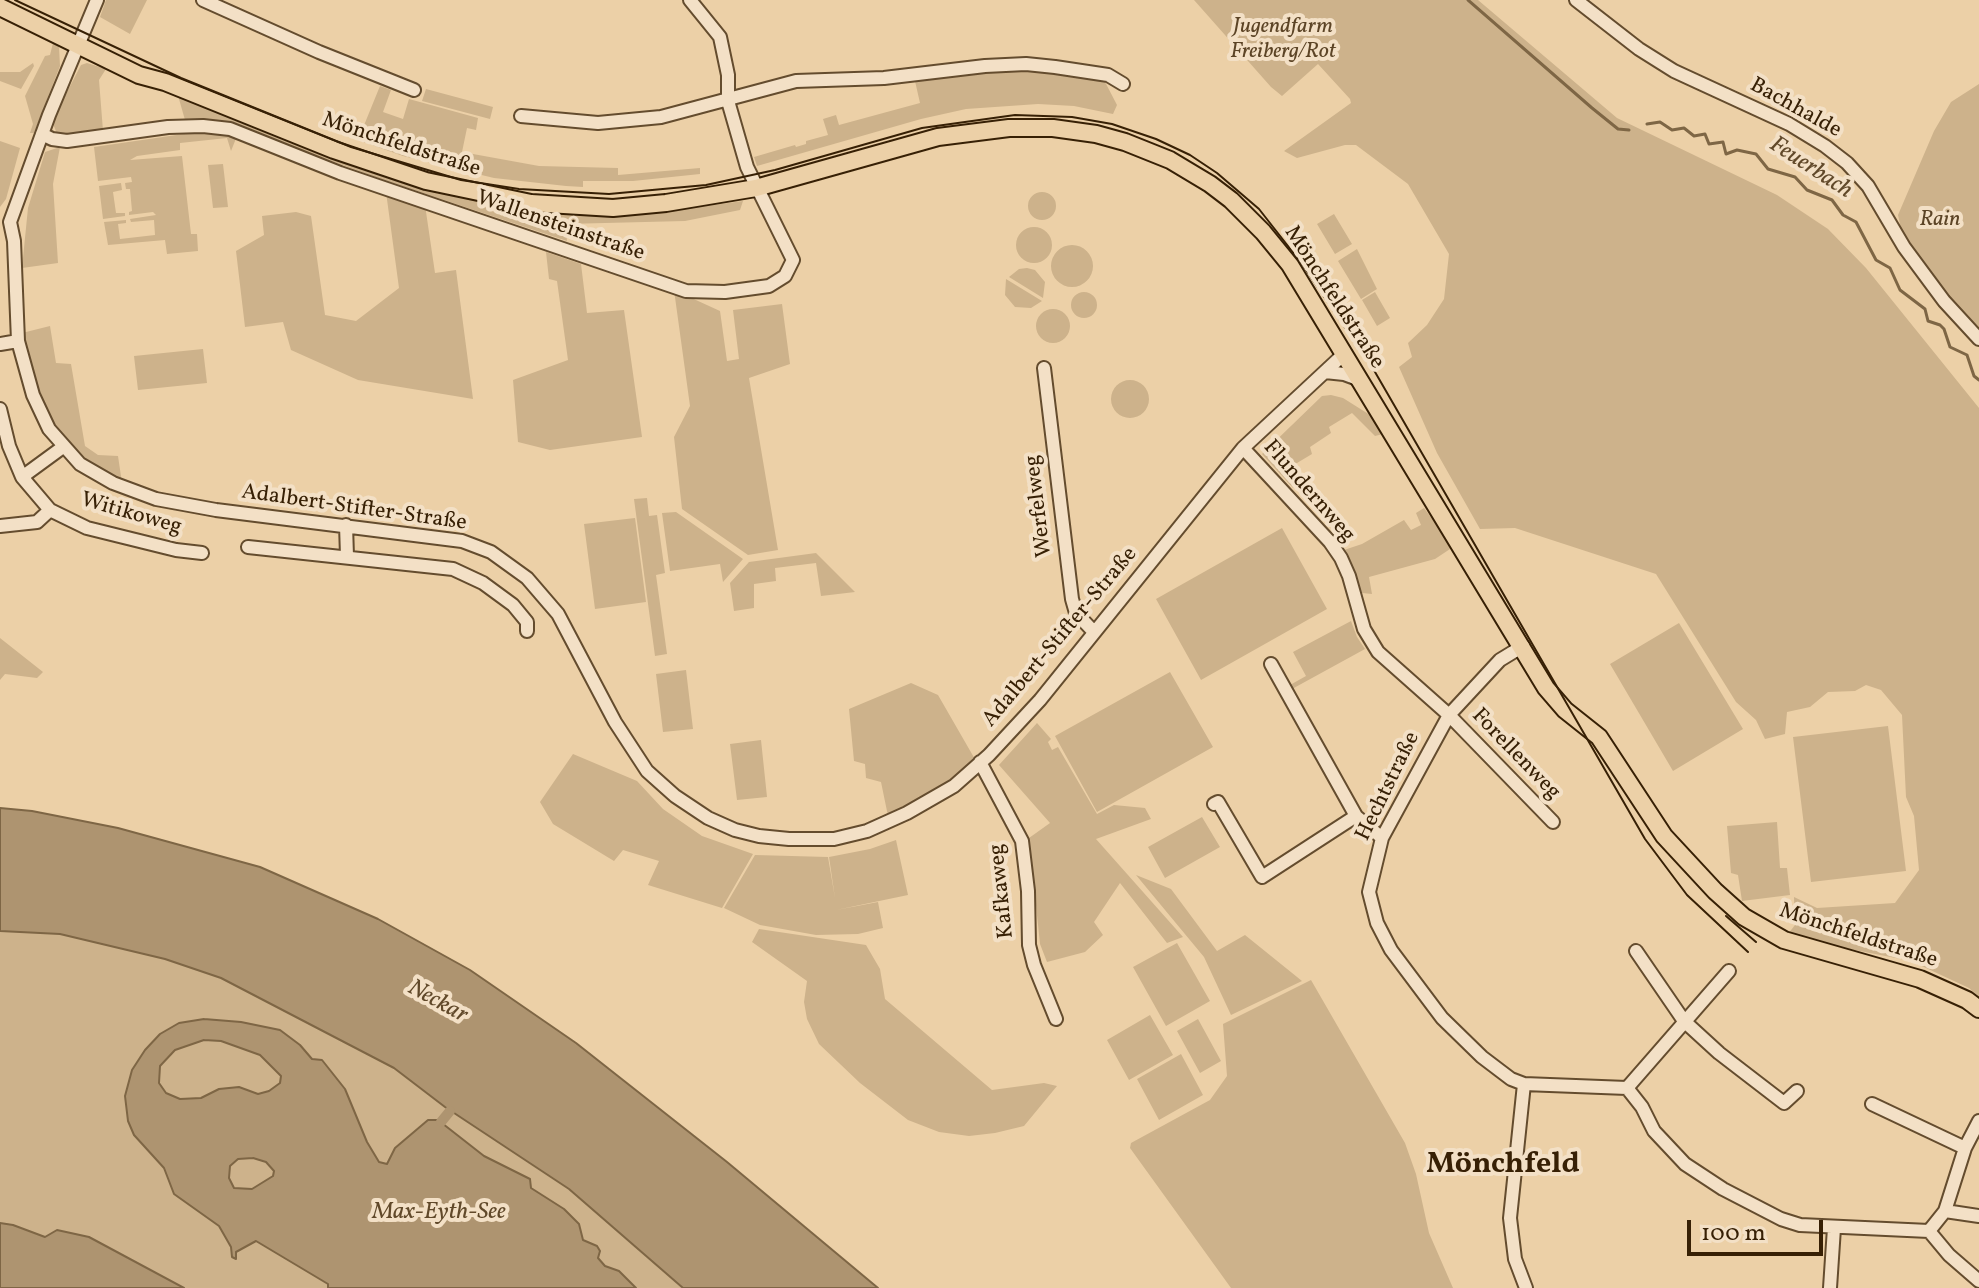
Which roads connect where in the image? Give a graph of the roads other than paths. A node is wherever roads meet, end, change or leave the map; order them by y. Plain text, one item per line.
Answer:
1 (97, 0) edge
2 (203, 0) edge
3 (690, 0) edge
4 (1576, 0) edge
5 (0, 7) edge
6 (79, 46) junction
7 (1123, 84) dead end
8 (414, 90) dead end
9 (728, 101) junction
10 (521, 116) dead end
11 (42, 134) junction
12 (756, 188) junction
13 (5, 222) edge
14 (1979, 339) edge
15 (18, 341) junction
16 (0, 344) edge
17 (1345, 353) junction
18 (1044, 368) dead end
19 (1325, 372) junction
20 (1362, 381) junction
21 (0, 409) edge
22 (63, 447) junction
23 (1243, 448) junction
24 (22, 477) junction
25 (50, 510) junction
26 (346, 525) junction
27 (0, 526) edge
28 (248, 547) dead end
29 (202, 553) dead end
30 (347, 556) junction
31 (527, 631) dead end
32 (1094, 632) junction
33 (1523, 646) junction
34 (1271, 664) dead end
35 (1449, 715) junction
36 (984, 759) junction
37 (1214, 804) dead end
38 (1356, 816) junction
39 (1553, 822) dead end
40 (1382, 838) junction
41 (1636, 951) dead end
42 (1729, 971) dead end
43 (1979, 1009) edge
44 (1056, 1019) dead end
45 (1684, 1021) junction
46 (1524, 1084) junction
47 (1627, 1088) junction
48 (1797, 1091) dead end
49 (1872, 1104) dead end
50 (1979, 1121) edge
51 (1965, 1148) junction
52 (1945, 1211) junction
53 (1979, 1216) edge
54 (1834, 1228) junction
55 (1929, 1231) junction
56 (1979, 1281) edge
57 (1526, 1288) edge
58 (1830, 1288) edge

1 - 6 street, Adalbert-Stifter-Straße
2 - 8 street
3 - 9 street
4 - 14 street, Bachhalde
5 - 6 main road, Mönchfeldstraße
6 - 11 street, Adalbert-Stifter-Straße
6 - 12 main road, Mönchfeldstraße
7 - 9 street
9 - 10 street
9 - 12 street
11 - 12 street, Wallensteinstraße
11 - 13 street, Adalbert-Stifter-Straße
12 - 17 main road, Mönchfeldstraße
13 - 15 street, Adalbert-Stifter-Straße
15 - 16 street
15 - 22 street, Adalbert-Stifter-Straße
17 - 19 street, Adalbert-Stifter-Straße
17 - 20 main road, Mönchfeldstraße
18 - 32 street, Werfelweg
19 - 20 street
19 - 23 street, Adalbert-Stifter-Straße
20 - 33 main road, Mönchfeldstraße
21 - 24 street, Witikoweg
22 - 24 street
22 - 26 street, Adalbert-Stifter-Straße
23 - 32 street, Adalbert-Stifter-Straße
23 - 35 street, Flundernweg
24 - 25 street, Witikoweg
25 - 27 street, Witikoweg
25 - 29 street, Witikoweg
26 - 30 street
26 - 36 street, Adalbert-Stifter-Straße
28 - 30 street
30 - 31 street
32 - 36 street, Adalbert-Stifter-Straße
33 - 35 street, Hechtstraße
33 - 43 main road, Mönchfeldstraße
34 - 38 street
35 - 39 street, Forellenweg
35 - 40 street, Hechtstraße
36 - 44 street, Kafkaweg
37 - 38 street
38 - 40 street
40 - 46 street, Hechtstraße
41 - 45 street
42 - 45 street
45 - 47 street
45 - 48 street
46 - 47 street, Hechtstraße
46 - 57 street
47 - 54 street
49 - 51 street
50 - 51 street
51 - 52 street
52 - 53 street
52 - 55 street
54 - 55 street
54 - 58 street
55 - 56 street

